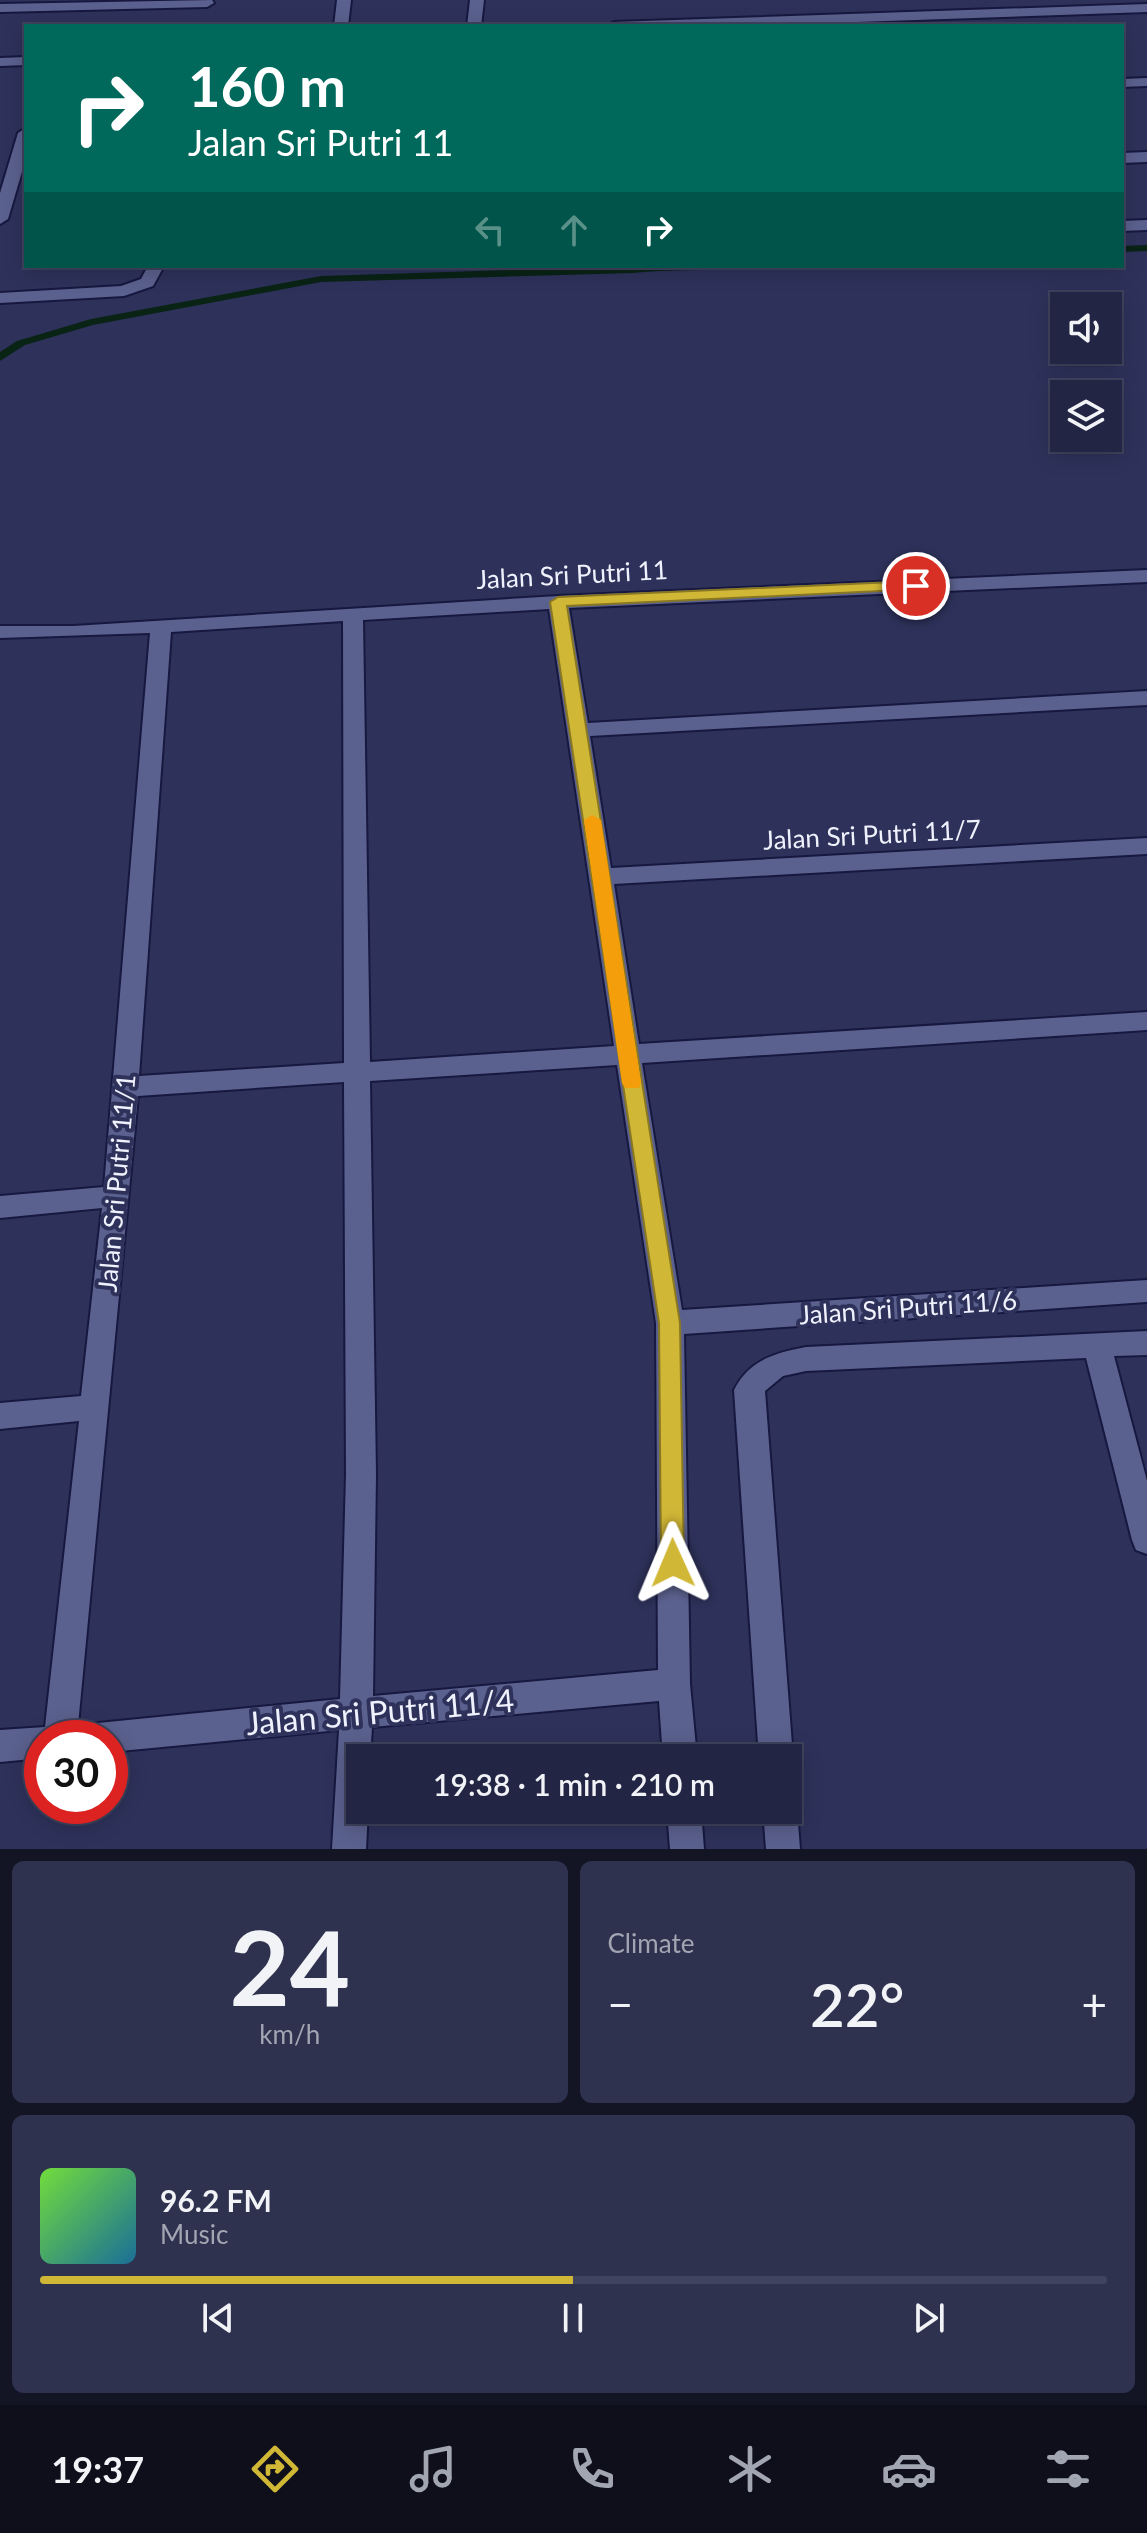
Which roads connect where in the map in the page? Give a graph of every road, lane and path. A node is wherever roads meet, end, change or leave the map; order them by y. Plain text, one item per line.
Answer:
1 (344, 0) edge
2 (477, 0) edge
3 (888, 0) edge
4 (206, 6) edge
5 (0, 8) edge
6 (1147, 8) edge
7 (896, 22) edge
8 (341, 24) edge
9 (474, 24) edge
10 (755, 24) edge
11 (24, 61) edge
12 (0, 62) edge
13 (1147, 82) edge
14 (1124, 83) edge
15 (24, 140) edge
16 (1147, 157) edge
17 (1124, 158) edge
18 (0, 219) edge
19 (1147, 225) edge
20 (1124, 226) edge
21 (155, 268) edge
22 (0, 298) edge
23 (1147, 576) edge
24 (558, 602) junction
25 (353, 615) junction
26 (161, 626) junction
27 (0, 632) edge
28 (1147, 698) edge
29 (578, 730) junction
30 (1147, 846) edge
31 (601, 877) junction
32 (1147, 1021) edge
33 (627, 1054) junction
34 (356, 1072) junction
35 (124, 1087) junction
36 (117, 1196) junction
37 (0, 1207) edge
38 (1147, 1291) edge
39 (670, 1323) junction
40 (1147, 1343) edge
41 (1097, 1346) junction
42 (94, 1407) junction
43 (0, 1416) edge
44 (1147, 1540) edge
45 (674, 1684) junction
46 (356, 1713) junction
47 (62, 1720) edge
48 (128, 1734) edge
49 (24, 1744) edge
50 (679, 1744) edge
51 (775, 1744) edge
52 (0, 1746) edge
53 (685, 1824) edge
54 (781, 1824) edge
55 (349, 1849) edge
56 (687, 1849) edge
57 (783, 1849) edge

1 - 8 street
2 - 9 street
3 - 7 street
4 - 5 street
6 - 7 street
7 - 10 street
11 - 12 street
13 - 14 street
15 - 18 street
16 - 17 street
19 - 20 street
21 - 22 street
23 - 24 street, Jalan Sri Putri 11
24 - 25 street, Jalan Sri Putri 11
24 - 29 street
25 - 26 street, Jalan Sri Putri 11
25 - 34 street
26 - 27 street, Jalan Sri Putri 11
26 - 35 street, Jalan Sri Putri 11/1
28 - 29 street
29 - 31 street
30 - 31 street, Jalan Sri Putri 11/7
31 - 33 street
32 - 33 street
33 - 34 street
33 - 39 street
34 - 35 street
34 - 46 street
35 - 36 street, Jalan Sri Putri 11/1
36 - 37 street
36 - 42 street, Jalan Sri Putri 11/1
38 - 39 street, Jalan Sri Putri 11/6
39 - 45 street
40 - 41 street
41 - 44 street
41 - 51 street
42 - 43 street
42 - 47 street, Jalan Sri Putri 11/1
45 - 46 street, Jalan Sri Putri 11/4
45 - 50 street
46 - 48 street, Jalan Sri Putri 11/4
46 - 55 street
49 - 52 street
53 - 56 street
54 - 57 street

